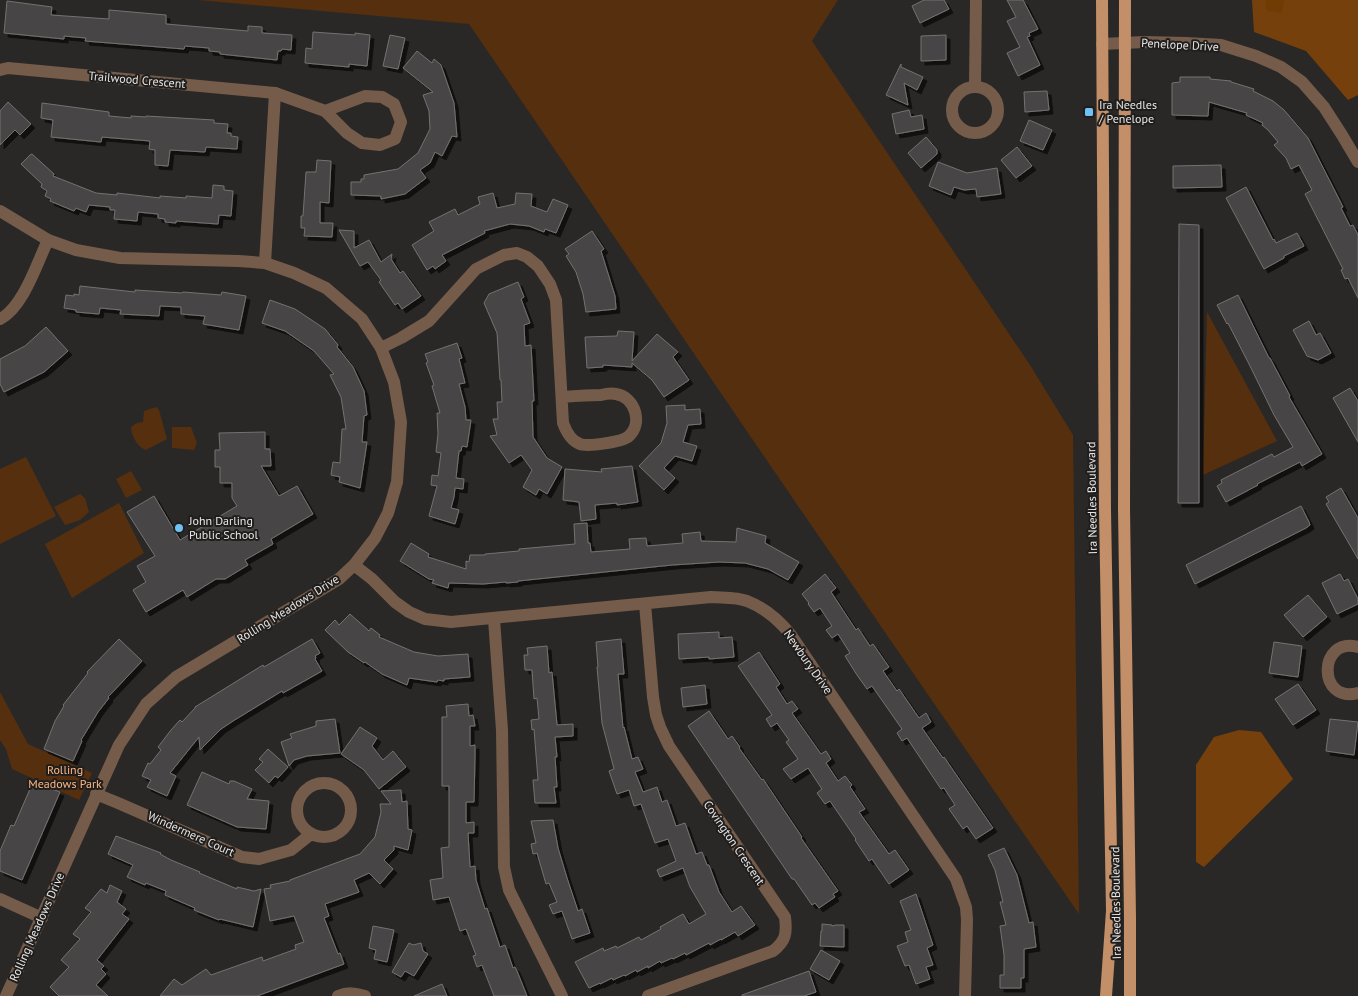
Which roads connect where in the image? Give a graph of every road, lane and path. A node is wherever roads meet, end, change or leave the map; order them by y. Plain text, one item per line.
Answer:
1 (976, 0) edge
2 (1102, 0) edge
3 (1125, 0) edge
4 (1126, 43) junction
5 (1102, 44) junction
6 (0, 70) edge
7 (975, 86) dead end
8 (274, 93) junction
9 (325, 111) junction
10 (1358, 162) edge
11 (0, 211) edge
12 (48, 240) junction
13 (265, 263) junction
14 (0, 319) edge
15 (381, 348) junction
16 (562, 397) junction
17 (354, 565) junction
18 (645, 604) junction
19 (494, 619) junction
20 (1358, 647) edge
21 (1358, 693) edge
22 (96, 794) junction
23 (311, 834) junction
24 (0, 899) edge
25 (42, 918) junction
26 (6, 996) edge
27 (338, 996) edge
28 (365, 996) edge
29 (562, 996) edge
30 (648, 996) edge
31 (965, 996) edge
32 (1106, 996) edge
33 (1130, 996) edge

1 - 7 street
2 - 5 main road, Ira Needles Boulevard
3 - 4 main road, Ira Needles Boulevard
4 - 5 street, Penelope Drive
4 - 10 street, Penelope Drive
4 - 33 main road, Ira Needles Boulevard
5 - 32 main road, Ira Needles Boulevard
6 - 8 street, Trailwood Crescent
8 - 9 street, Trailwood Crescent
8 - 13 street
9 - 9 street, Trailwood Crescent
11 - 12 street, Rolling Meadows Drive
12 - 13 street, Rolling Meadows Drive
12 - 14 street
13 - 15 street, Rolling Meadows Drive
15 - 16 street
15 - 17 street, Rolling Meadows Drive
16 - 16 street
17 - 19 street, Newbury Drive
17 - 22 street, Rolling Meadows Drive
18 - 19 street, Newbury Drive
18 - 30 street, Covington Crescent
18 - 31 street, Newbury Drive
19 - 29 street
20 - 21 street
22 - 23 street, Windermere Court
22 - 25 street, Rolling Meadows Drive
23 - 23 street
24 - 25 street
25 - 26 street, Rolling Meadows Drive
27 - 28 street

